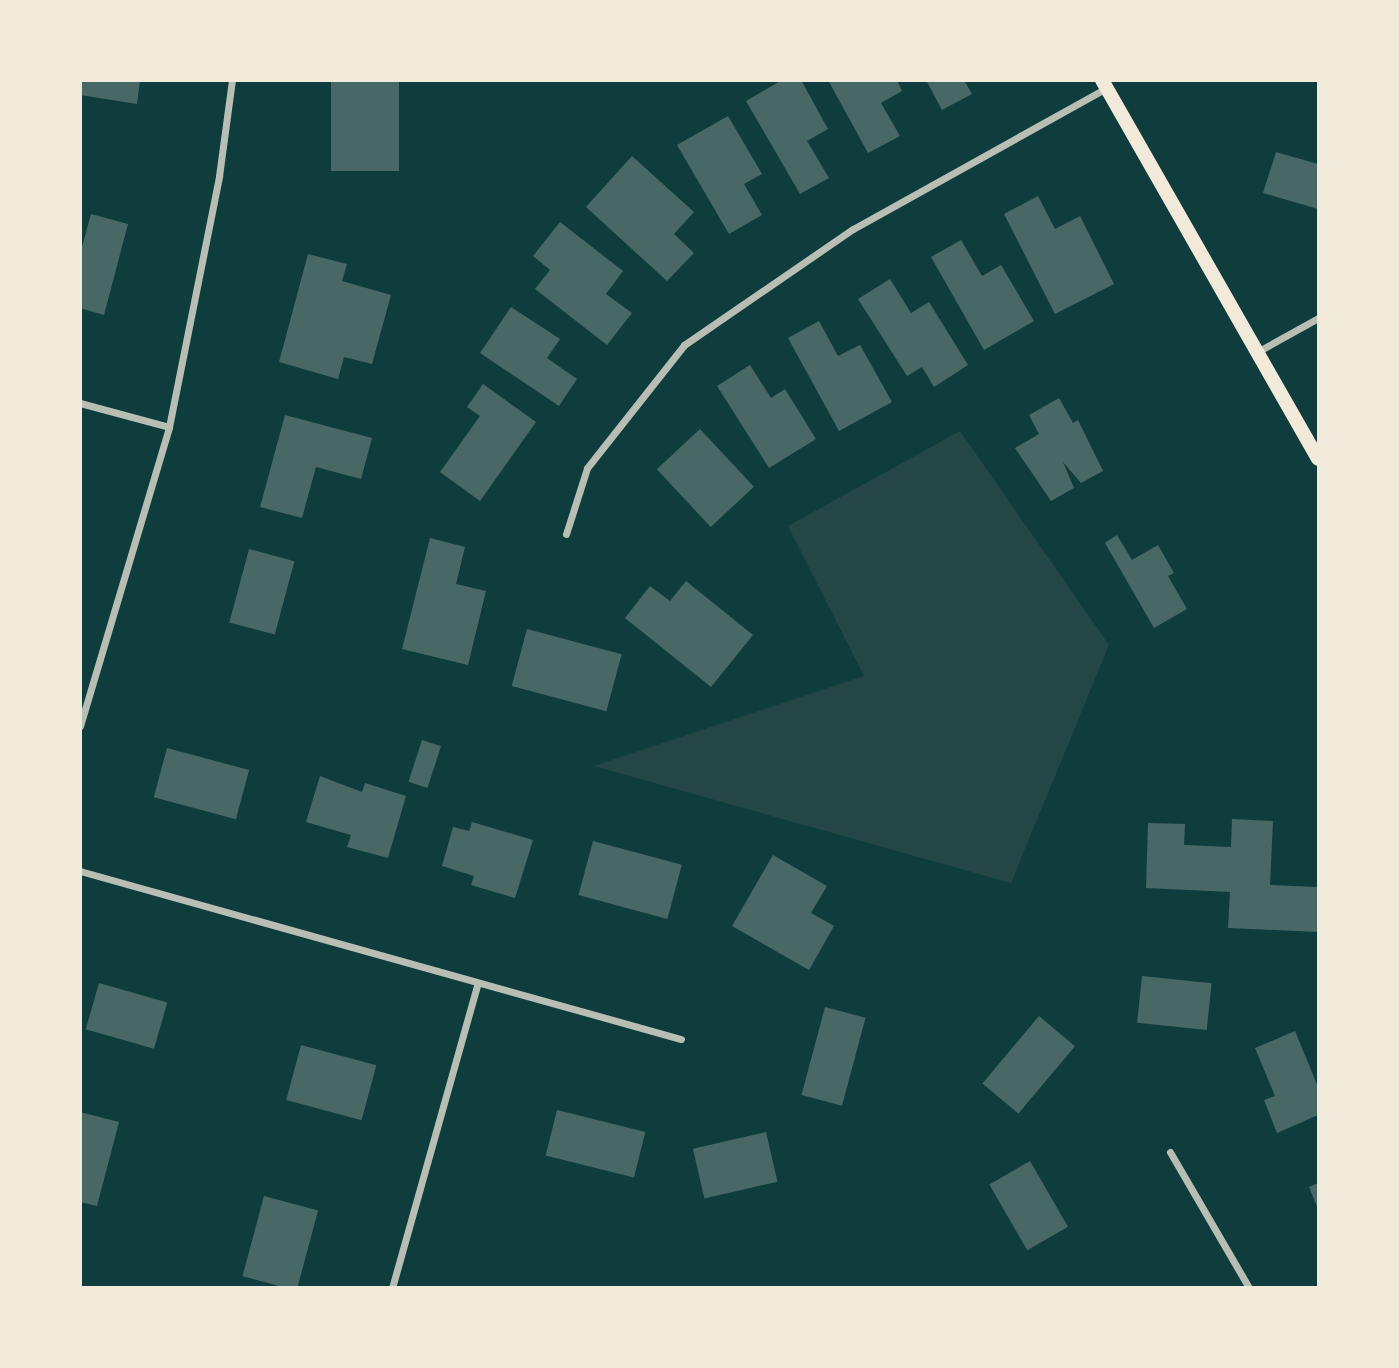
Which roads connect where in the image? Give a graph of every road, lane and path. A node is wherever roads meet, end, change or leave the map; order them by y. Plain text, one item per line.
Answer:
1 (232, 80) edge
2 (1104, 84) edge
3 (1318, 318) edge
4 (1257, 352) junction
5 (80, 403) edge
6 (169, 427) junction
7 (1318, 459) edge
8 (566, 534) dead end
9 (80, 726) edge
10 (80, 871) edge
11 (478, 983) junction
12 (681, 1039) dead end
13 (1170, 1152) dead end
14 (392, 1287) edge
15 (1249, 1287) edge

1 - 6 street
2 - 4 main road
2 - 8 street
3 - 4 street
4 - 7 main road
5 - 6 street
6 - 9 street
10 - 11 street
11 - 12 street
11 - 14 street
13 - 15 street

